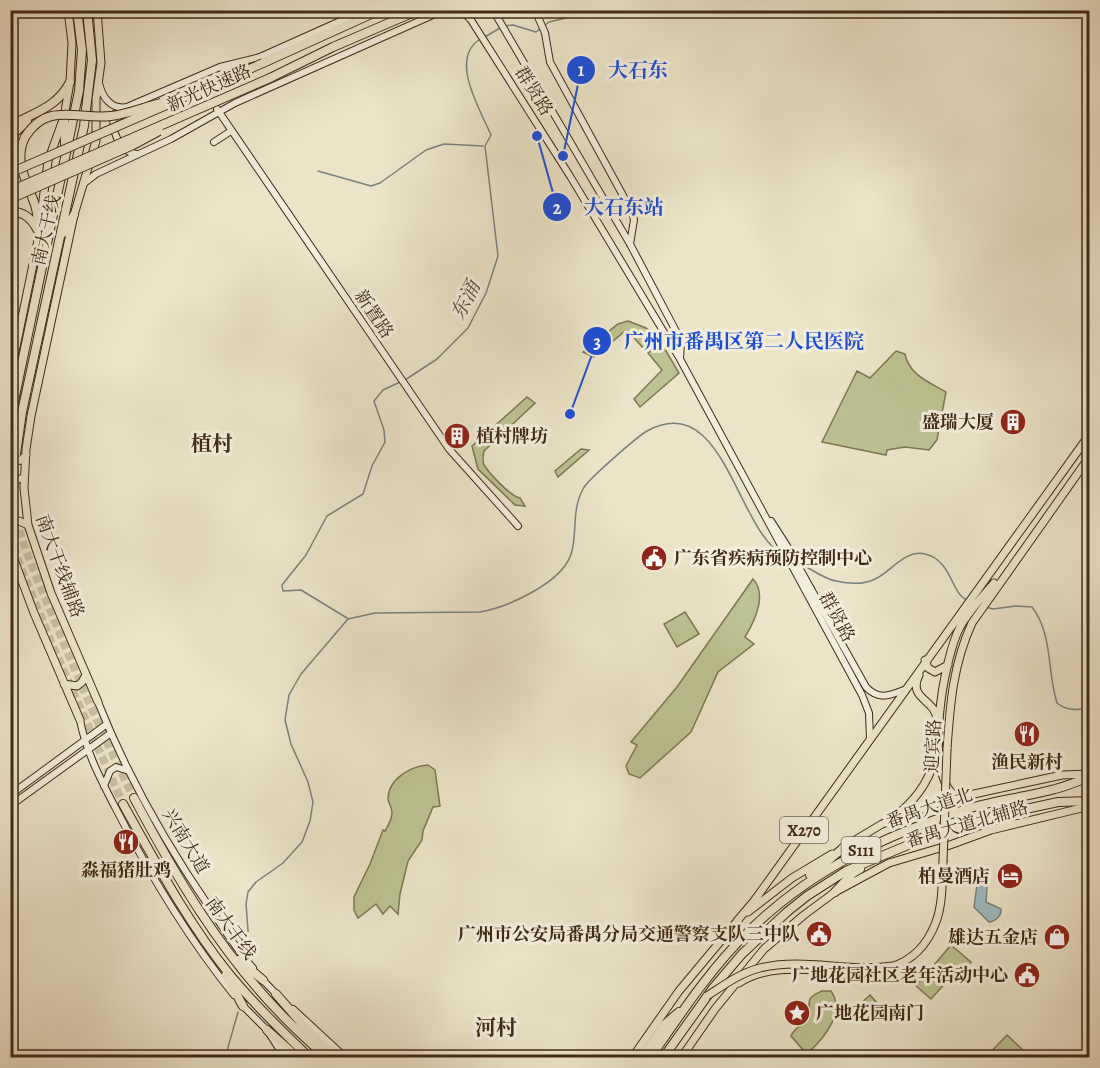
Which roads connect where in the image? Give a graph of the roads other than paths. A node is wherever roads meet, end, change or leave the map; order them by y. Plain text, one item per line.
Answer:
1 (68, 10) edge
2 (77, 10) edge
3 (87, 10) edge
4 (97, 10) edge
5 (365, 10) edge
6 (380, 10) edge
7 (419, 10) edge
8 (444, 10) edge
9 (458, 10) edge
10 (494, 10) edge
11 (535, 10) edge
12 (70, 82) junction
13 (99, 82) junction
14 (186, 96) junction
15 (123, 108) junction
16 (38, 109) junction
17 (217, 109) dead end
18 (64, 117) junction
19 (174, 120) junction
20 (10, 126) edge
21 (231, 131) junction
22 (10, 137) edge
23 (214, 142) dead end
24 (140, 154) junction
25 (65, 160) junction
26 (10, 173) edge
27 (10, 184) edge
28 (83, 184) junction
29 (10, 191) edge
30 (32, 197) junction
31 (10, 199) edge
32 (10, 211) edge
33 (74, 215) junction
34 (39, 233) junction
35 (60, 240) junction
36 (630, 244) junction
37 (649, 277) junction
38 (635, 285) junction
39 (680, 359) junction
40 (10, 376) edge
41 (10, 420) edge
42 (1089, 434) edge
43 (16, 454) dead end
44 (26, 455) junction
45 (1089, 456) edge
46 (10, 462) edge
47 (24, 477) junction
48 (10, 483) edge
49 (10, 524) edge
50 (28, 525) junction
51 (518, 526) dead end
52 (784, 547) junction
53 (10, 549) edge
54 (983, 595) junction
55 (973, 615) junction
56 (925, 660) junction
57 (948, 664) junction
58 (919, 670) junction
59 (86, 675) junction
60 (64, 684) junction
61 (904, 690) junction
62 (98, 702) joint
63 (80, 720) joint
64 (107, 724) junction
65 (111, 733) junction
66 (870, 739) junction
67 (84, 741) junction
68 (88, 750) junction
69 (130, 771) junction
70 (1089, 776) edge
71 (104, 786) junction
72 (1038, 793) junction
73 (10, 795) edge
74 (957, 797) junction
75 (134, 798) tunnel mouth
76 (123, 804) tunnel mouth
77 (1089, 804) edge
78 (10, 806) edge
79 (1040, 806) junction
80 (882, 824) junction
81 (846, 846) junction
82 (878, 857) junction
83 (835, 892) junction
84 (779, 904) junction
85 (737, 921) junction
86 (227, 949) junction
87 (216, 956) junction
88 (893, 966) junction
89 (264, 980) junction
90 (734, 986) junction
91 (276, 994) junction
92 (707, 996) junction
93 (690, 1003) junction
94 (243, 1006) junction
95 (267, 1030) junction
96 (285, 1058) edge
97 (298, 1058) edge
98 (310, 1058) edge
99 (327, 1058) edge
100 (338, 1058) edge
101 (346, 1058) edge
102 (632, 1058) edge
103 (641, 1058) edge
104 (650, 1058) edge
105 (663, 1058) edge
106 (681, 1058) edge

1 - 12 main road
2 - 25 highway, 南大干线
3 - 35 highway, 南大干线
4 - 13 main road, 南大干线辅路
5 - 15 street
6 - 14 highway, 新光快速路, bridge
7 - 19 highway, 新光快速路, bridge
8 - 24 street
9 - 38 street, 群贤路
10 - 36 street, 群贤路
11 - 36 street, 群贤路
12 - 16 highway
12 - 18 main road
13 - 15 street
13 - 28 main road, 南大干线辅路
14 - 26 highway, 新光快速路, bridge
14 - 30 highway, bridge
15 - 24 street
16 - 20 highway
16 - 22 highway
17 - 21 street, 新置路
18 - 25 highway
18 - 34 main road
19 - 29 highway, 新光快速路, bridge
19 - 31 highway, bridge
21 - 23 street
21 - 51 street, 新置路
24 - 28 street
25 - 41 highway, 南大干线
27 - 30 highway
28 - 33 main road, 南大干线辅路
30 - 34 highway
32 - 34 highway
33 - 35 highway
33 - 44 main road, 南大干线辅路
34 - 40 main road
35 - 43 highway, 南大干线
36 - 37 street, 群贤路
37 - 38 street
37 - 39 street, 群贤路
38 - 39 street, 群贤路
39 - 52 street, 群贤路
42 - 54 main road, 迎宾路 / X270
44 - 46 main road
44 - 47 main road, 南大干线辅路
45 - 54 main road, 迎宾路 / X270
47 - 48 street
47 - 50 main road, 南大干线辅路
49 - 50 main road
50 - 59 main road, 南大干线辅路
52 - 61 street, 群贤路
52 - 66 street, 群贤路
53 - 60 main road
54 - 55 main road, 迎宾路 / X270
54 - 56 main road, 迎宾路 / X270
55 - 57 main road
55 - 88 main road, 迎宾路 / X270, bridge
56 - 57 main road
56 - 58 main road, 迎宾路 / X270
57 - 74 main road
58 - 61 main road, 迎宾路 / X270
58 - 80 main road
59 - 60 main road
59 - 62 main road, 南大干线辅路
60 - 63 main road
61 - 66 main road, 迎宾路 / X270
62 - 64 street, 兴南大道
63 - 67 street
64 - 65 street, 兴南大道
64 - 67 street
65 - 68 street
65 - 69 street, 兴南大道
66 - 85 main road, 迎宾路 / X270
67 - 68 street
67 - 73 street
68 - 71 street
68 - 78 street
69 - 71 street
69 - 89 street, 兴南大道
70 - 72 highway, 番禺大道北 / S111
70 - 74 main road, 番禺大道北辅路
71 - 94 street
72 - 79 highway
72 - 84 highway, 番禺大道北 / S111
74 - 80 main road, 番禺大道北辅路
75 - 86 highway, 南大干线
76 - 87 highway, 南大干线
77 - 79 highway, 番禺大道北 / S111
77 - 83 main road, 番禺大道北辅路
79 - 82 highway, 番禺大道北 / S111
80 - 81 main road, 番禺大道北辅路
81 - 84 highway
81 - 85 main road, 番禺大道北辅路
82 - 83 highway
82 - 92 highway, 番禺大道北 / S111
83 - 90 main road, 番禺大道北辅路
84 - 93 highway, 番禺大道北 / S111
85 - 102 main road, 番禺大道北辅路
86 - 89 highway
86 - 99 highway, 南大干线
87 - 94 highway
87 - 98 highway, 南大干线
88 - 90 main road, 迎宾路 / X270
88 - 92 main road, bridge
89 - 91 street, 兴南大道
90 - 106 main road, 番禺大道北辅路
91 - 100 highway
91 - 101 street, 兴南大道
92 - 105 highway, 番禺大道北 / S111
93 - 103 highway
93 - 104 highway, 番禺大道北 / S111
94 - 95 street
95 - 96 street
95 - 97 highway

